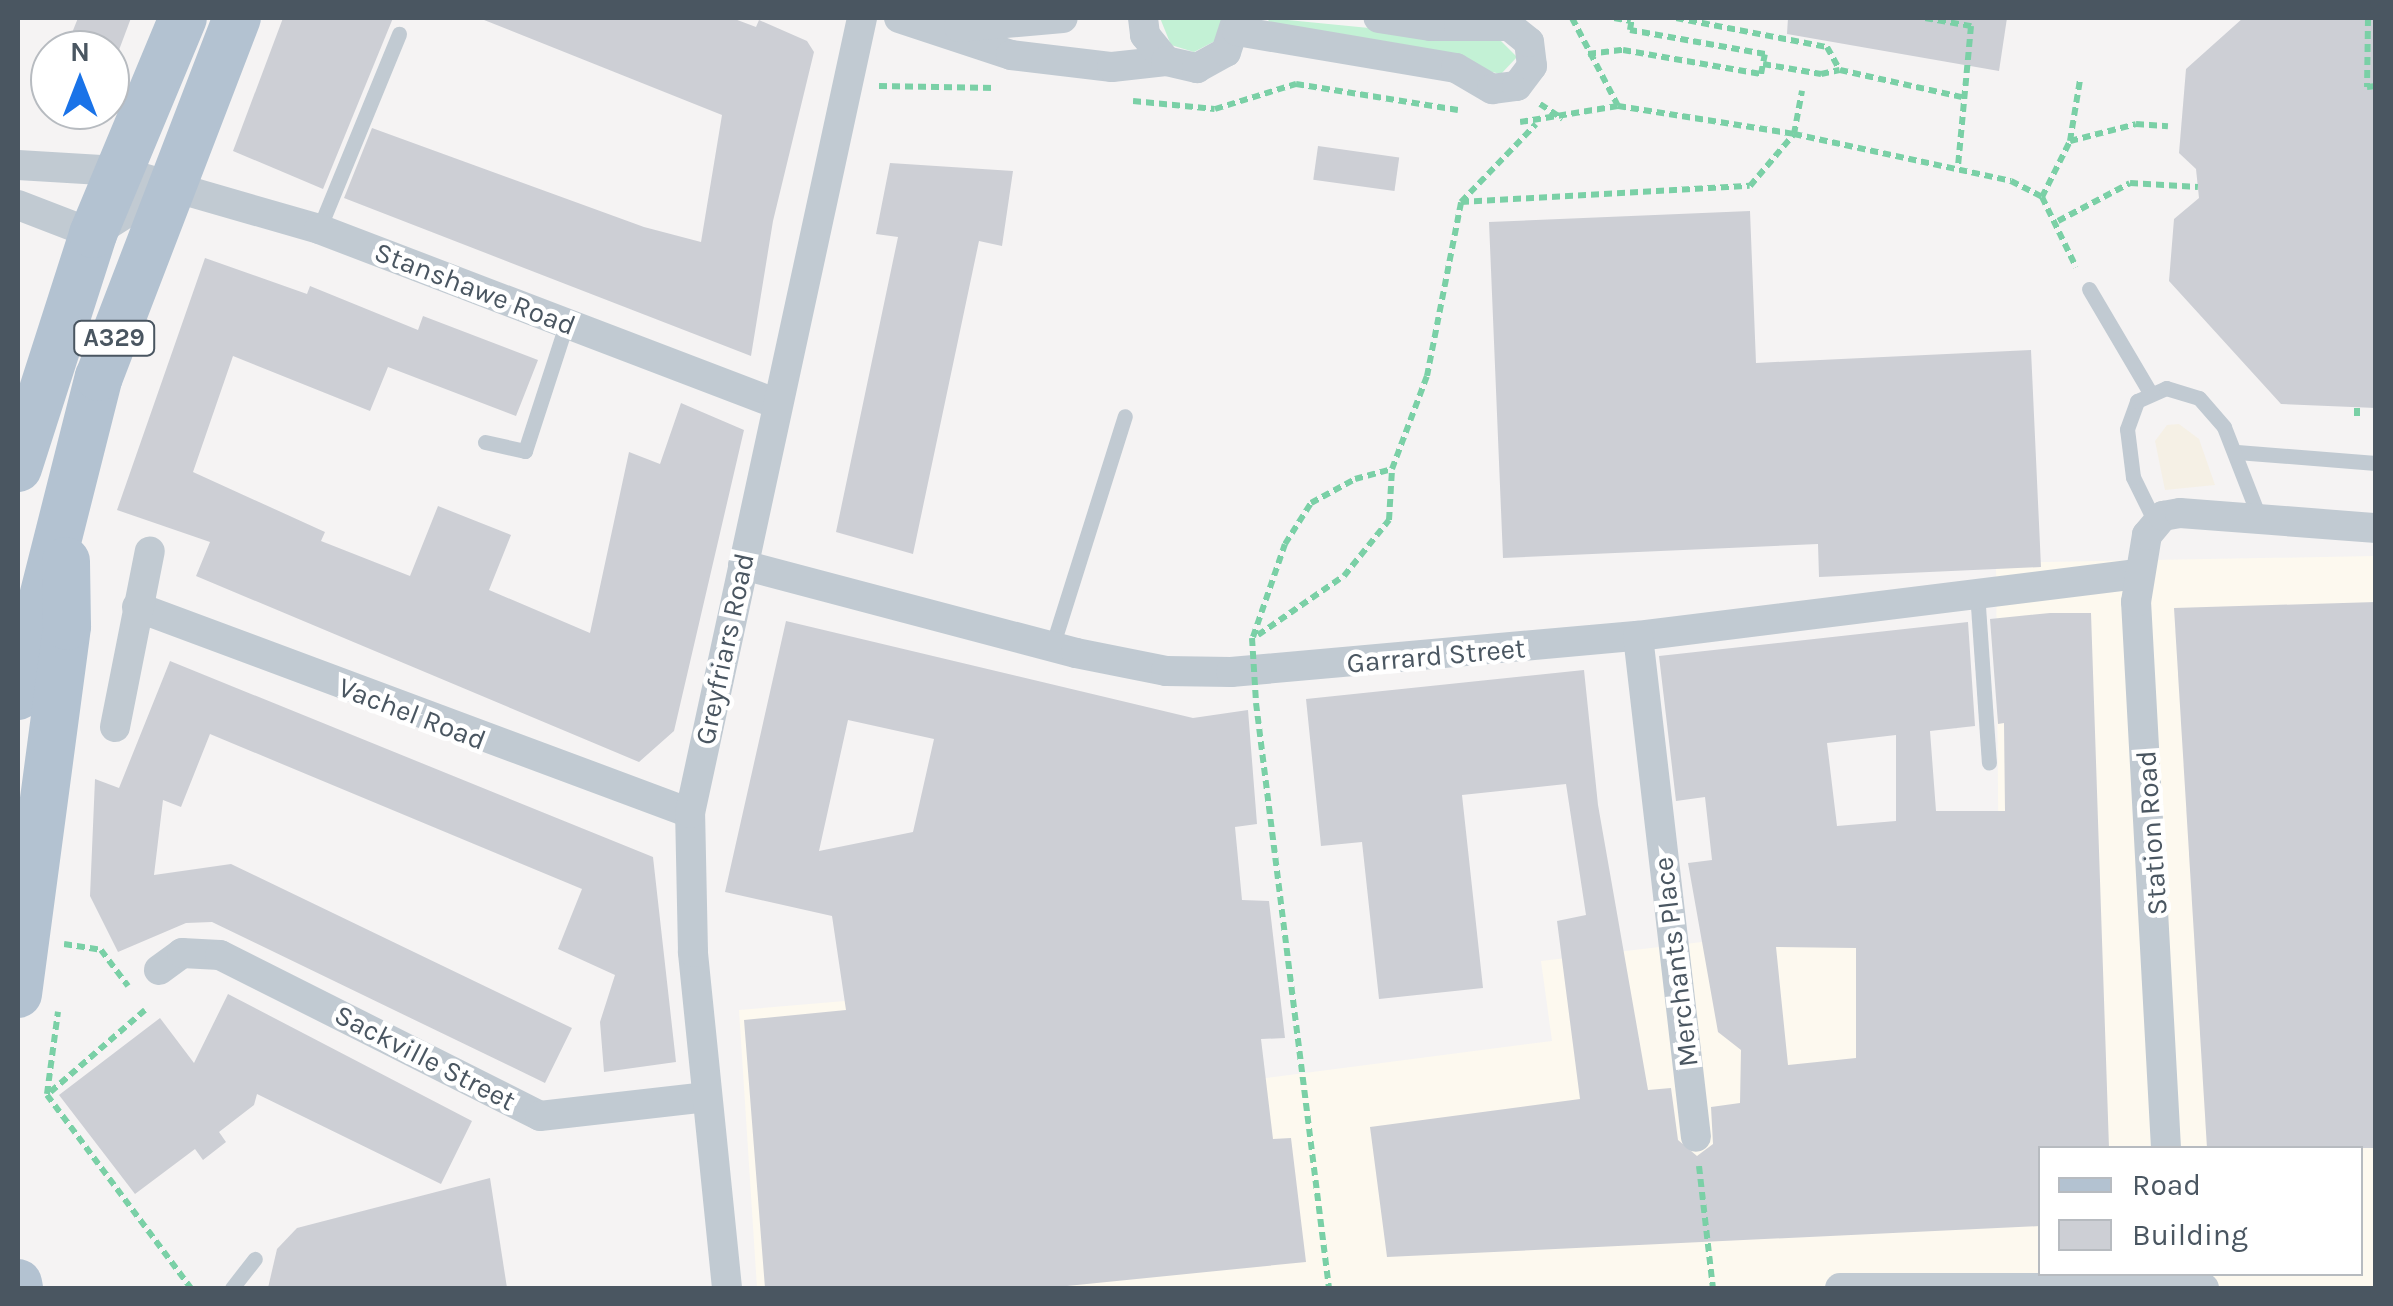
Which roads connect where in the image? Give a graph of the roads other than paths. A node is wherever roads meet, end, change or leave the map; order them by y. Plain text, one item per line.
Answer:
1 (183, 18) edge
2 (237, 18) edge
3 (862, 18) edge
4 (898, 18) edge
5 (1063, 18) edge
6 (1143, 18) edge
7 (1379, 18) edge
8 (1237, 24) edge
9 (941, 27) junction
10 (399, 34) dead end
11 (1166, 61) junction
12 (18, 165) edge
13 (176, 169) junction
14 (118, 171) junction
15 (18, 205) edge
16 (320, 229) junction
17 (93, 234) junction
18 (2090, 290) dead end
19 (566, 325) junction
20 (2150, 391) junction
21 (777, 404) junction
22 (1124, 416) dead end
23 (485, 442) dead end
24 (2237, 452) junction
25 (2376, 463) edge
26 (18, 468) edge
27 (66, 493) junction
28 (2260, 517) junction
29 (2155, 522) junction
30 (2376, 528) edge
31 (150, 551) dead end
32 (744, 565) junction
33 (2137, 574) junction
34 (1977, 591) junction
35 (137, 607) junction
36 (1638, 636) junction
37 (1052, 647) junction
38 (18, 696) edge
39 (115, 727) dead end
40 (1988, 763) dead end
41 (690, 812) junction
42 (160, 970) road end
43 (38, 998) edge
44 (706, 1097) junction
45 (1696, 1137) road end
46 (2166, 1146) edge
47 (255, 1259) dead end
48 (232, 1288) edge
49 (727, 1288) edge
50 (1840, 1288) edge
51 (2170, 1288) edge
52 (2204, 1288) edge

1 - 14 main road, A329
2 - 13 main road, A329
3 - 21 street, Greyfriars Road
4 - 9 street
5 - 9 street
6 - 11 street
7 - 8 street
8 - 11 street
9 - 11 street
10 - 16 lane
12 - 14 street, Stanshawe Road
13 - 14 street, Stanshawe Road
13 - 16 street, Stanshawe Road
13 - 17 street
13 - 27 main road, A329
14 - 17 main road, A329
15 - 17 street
16 - 19 street, Stanshawe Road
17 - 26 main road, A329
18 - 20 lane
19 - 21 street, Stanshawe Road
19 - 23 lane
20 - 24 lane
20 - 29 lane
21 - 32 street, Greyfriars Road
22 - 37 lane
24 - 25 lane
24 - 28 lane
27 - 38 main road, A329
27 - 43 main road
28 - 29 street
28 - 30 street
29 - 33 street, Station Road
31 - 35 street
32 - 37 street, Garrard Street
32 - 41 street, Greyfriars Road
33 - 34 street, Garrard Street
33 - 46 street, Station Road
34 - 36 street, Garrard Street
34 - 40 lane
35 - 39 street
35 - 41 street, Vachel Road
36 - 37 street, Garrard Street
36 - 45 street, Merchants Place
41 - 44 street, Greyfriars Road
42 - 44 street, Sackville Street
44 - 49 street, Greyfriars Road
47 - 48 lane
50 - 51 street
51 - 52 street

